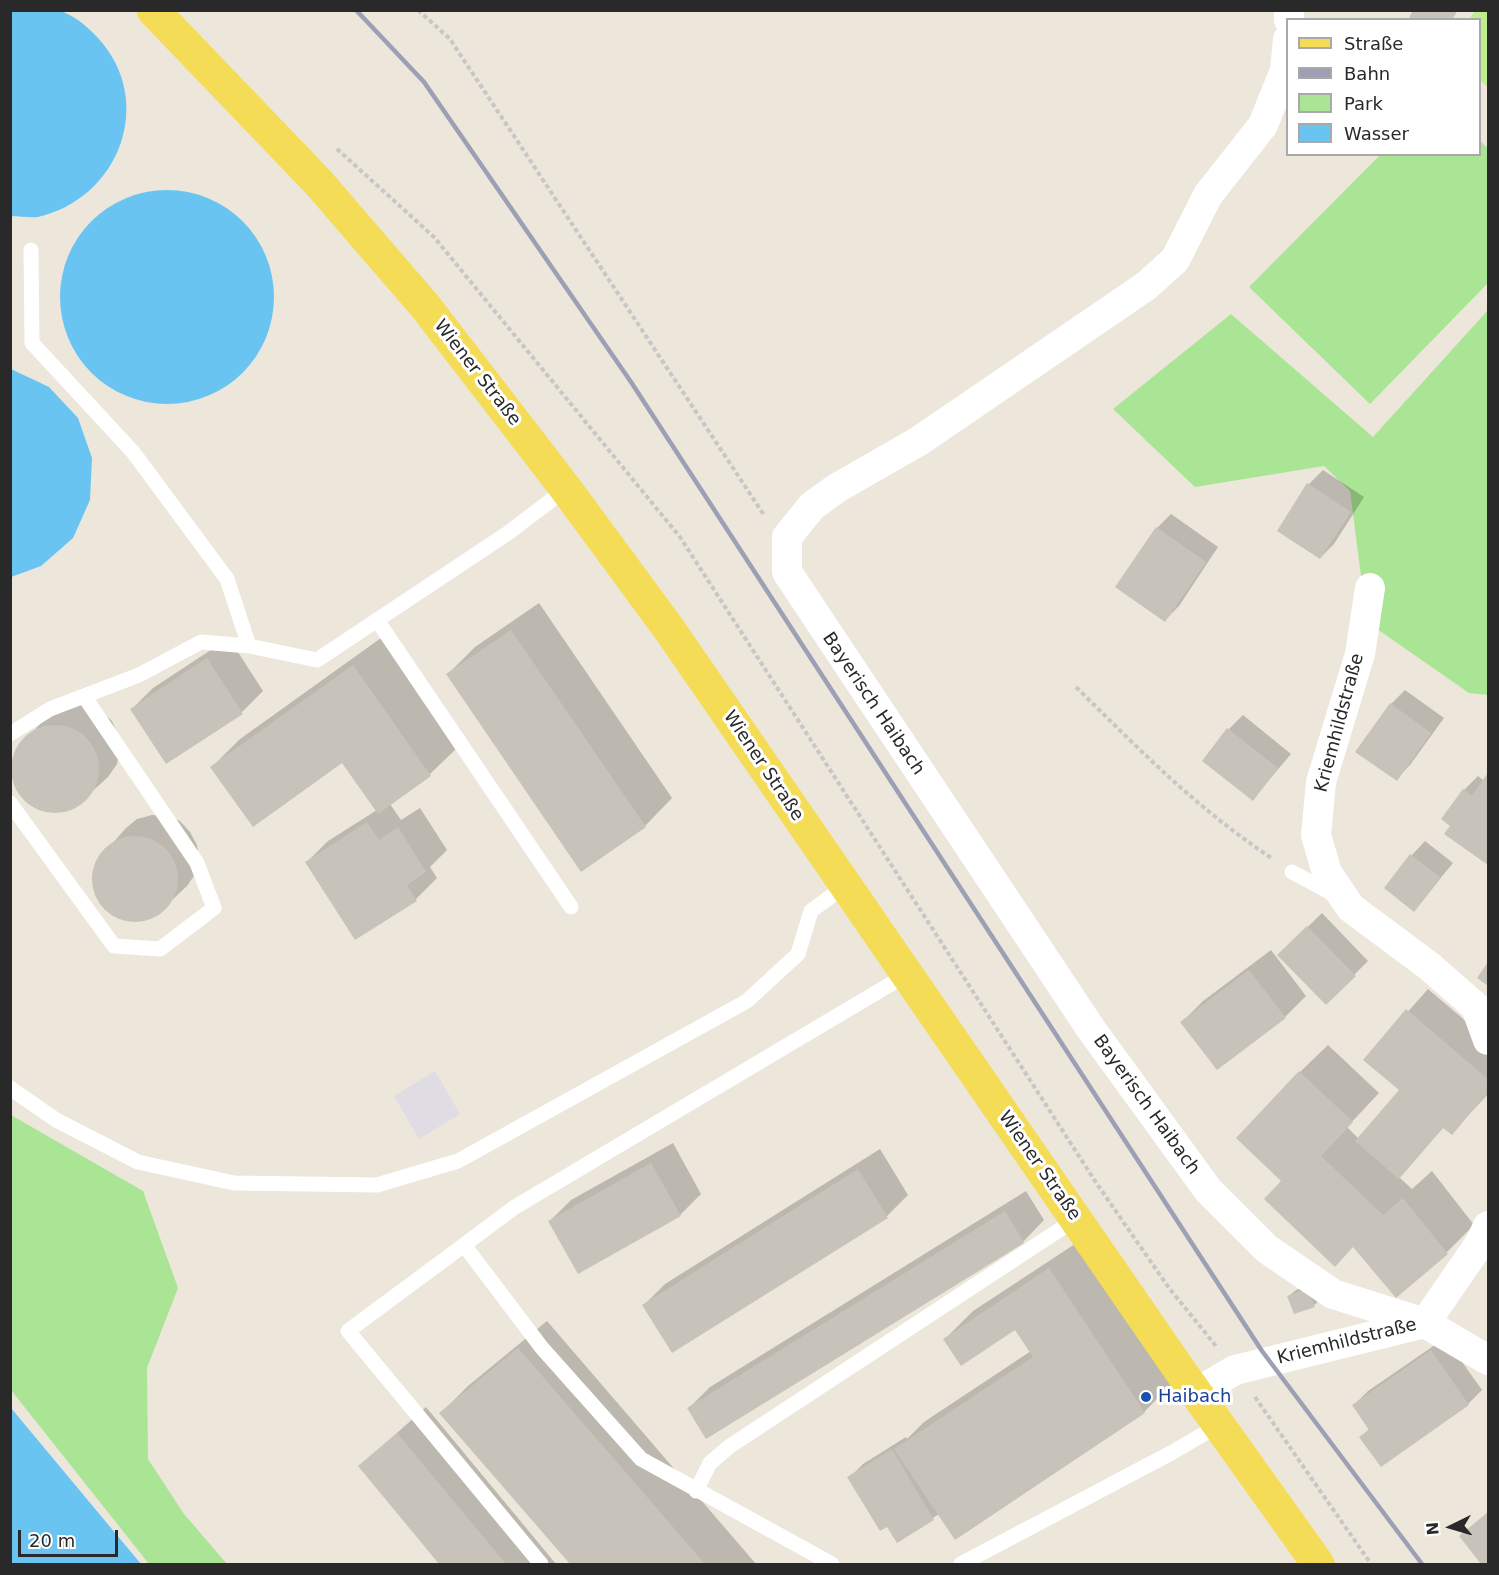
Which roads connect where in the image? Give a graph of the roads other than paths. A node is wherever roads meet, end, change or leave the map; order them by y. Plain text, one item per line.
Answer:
1 (153, 10) edge
2 (1286, 70) edge
3 (31, 250) dead end
4 (566, 489) junction
5 (1370, 588) dead end
6 (377, 620) junction
7 (249, 646) junction
8 (84, 696) junction
9 (10, 735) edge
10 (10, 803) edge
11 (1292, 872) road end
12 (844, 886) junction
13 (1347, 902) junction
14 (572, 907) dead end
15 (906, 975) junction
16 (1488, 1040) edge
17 (10, 1088) edge
18 (1076, 1219) junction
19 (1488, 1226) edge
20 (464, 1245) junction
21 (1425, 1323) junction
22 (1488, 1360) edge
23 (1196, 1393) junction
24 (1219, 1425) junction
25 (696, 1491) junction
26 (541, 1564) edge
27 (832, 1564) edge
28 (961, 1564) edge
29 (1318, 1564) edge

1 - 4 main road, Wiener Straße
2 - 21 street, Bayerisch Haibach
3 - 7 lane
4 - 6 lane
4 - 12 main road, Wiener Straße
5 - 13 street, Kriemhildstraße
6 - 7 lane
6 - 14 lane
7 - 8 lane
8 - 9 lane
8 - 10 lane
11 - 13 lane
12 - 15 main road, Wiener Straße
12 - 17 lane
13 - 16 street, Kriemhildstraße
15 - 18 main road, Wiener Straße
15 - 20 lane
18 - 23 main road, Wiener Straße
18 - 25 lane
19 - 21 street, Kriemhildstraße
20 - 25 lane
20 - 26 lane
21 - 22 street, Bayerisch Haibach
21 - 23 street, Kriemhildstraße
23 - 24 main road, Wiener Straße
24 - 28 lane
24 - 29 main road, Wiener Straße
25 - 27 lane

